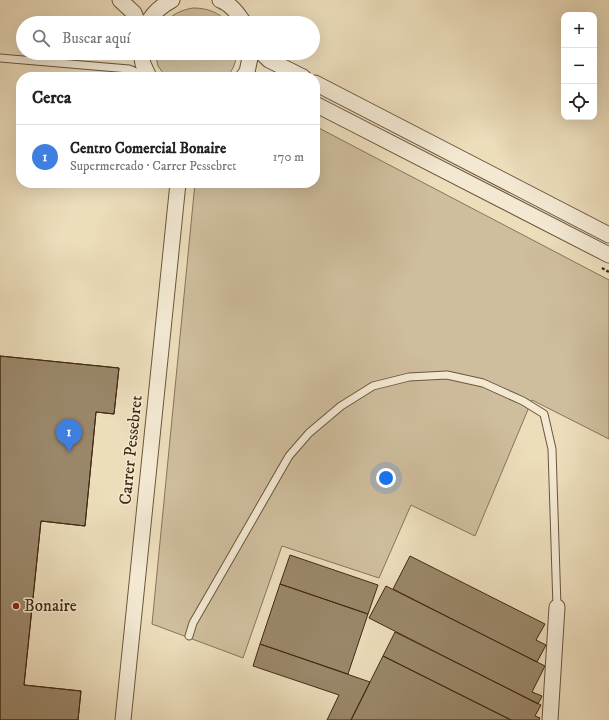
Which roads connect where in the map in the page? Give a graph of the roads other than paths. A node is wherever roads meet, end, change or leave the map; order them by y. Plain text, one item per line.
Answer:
1 (120, 0) edge
2 (172, 0) edge
3 (220, 0) edge
4 (135, 16) edge
5 (153, 16) edge
6 (240, 16) edge
7 (0, 58) edge
8 (16, 59) edge
9 (23, 60) edge
10 (143, 60) edge
11 (249, 60) edge
12 (269, 60) edge
13 (136, 72) edge
14 (146, 72) edge
15 (246, 72) edge
16 (293, 72) edge
17 (320, 86) edge
18 (320, 107) edge
19 (177, 188) edge
20 (609, 235) edge
21 (609, 255) edge
22 (557, 607) joint
23 (189, 636) dead end
24 (123, 720) edge
25 (550, 720) edge

1 - 4 street
2 - 5 street
3 - 6 street
7 - 8 lane
9 - 13 lane
10 - 14 street
11 - 15 street
12 - 16 street
17 - 20 street
18 - 21 street
19 - 24 street, Carrer Pessebret
22 - 23 lane
22 - 25 street

